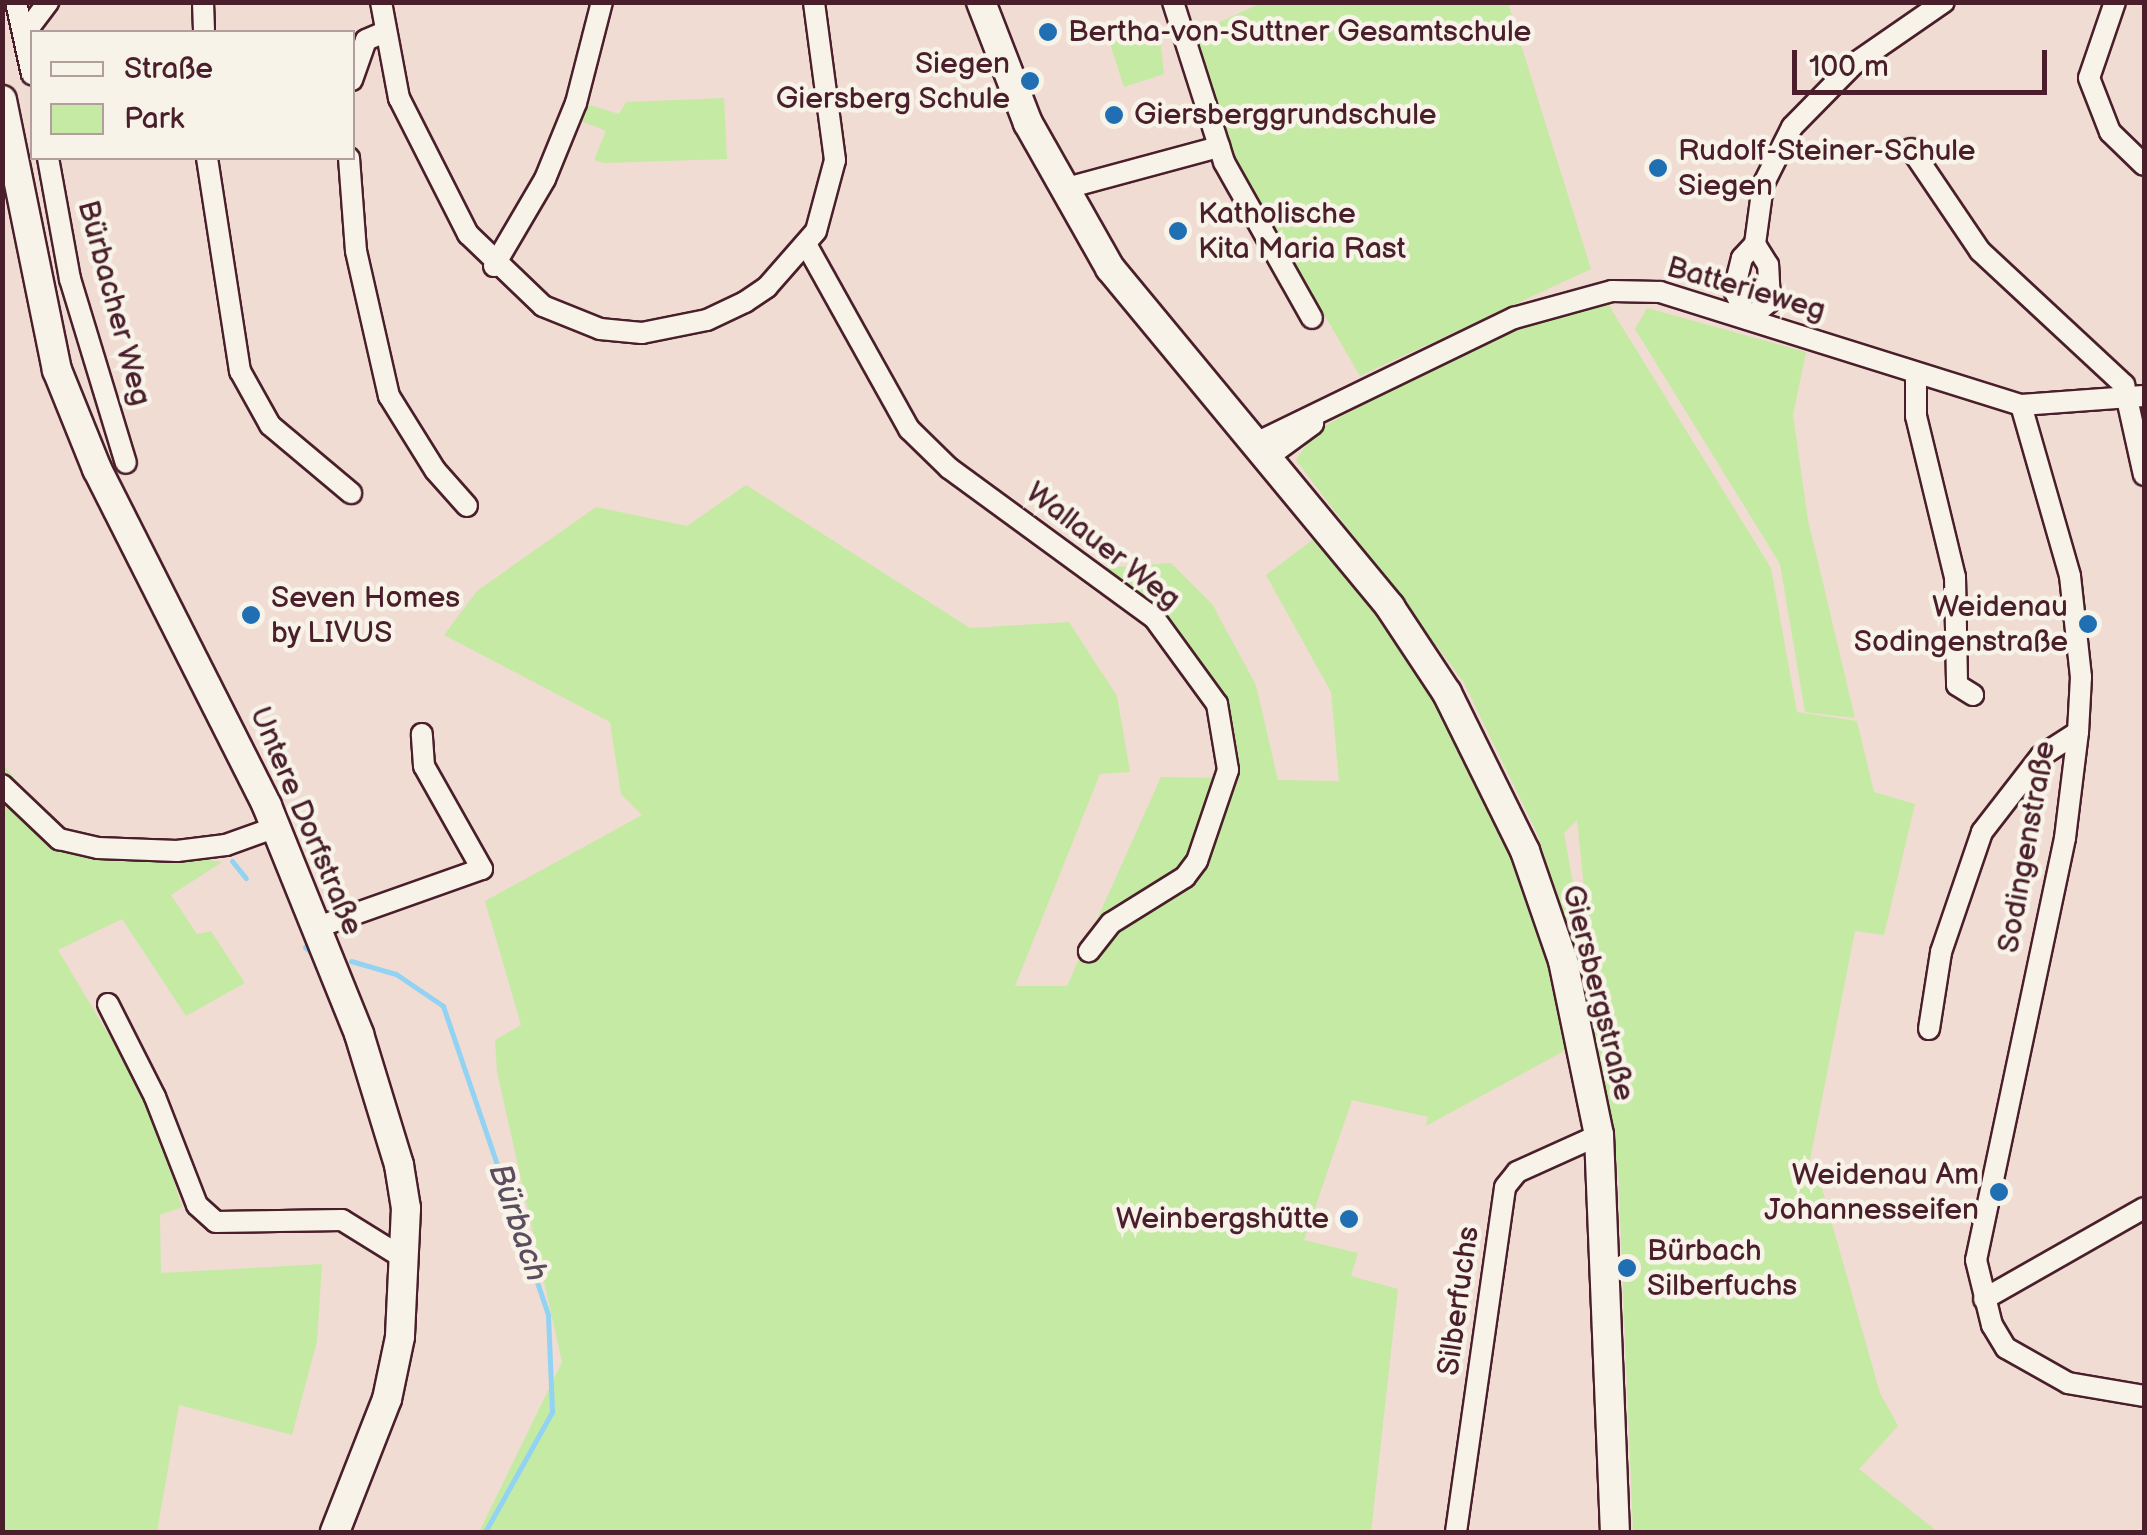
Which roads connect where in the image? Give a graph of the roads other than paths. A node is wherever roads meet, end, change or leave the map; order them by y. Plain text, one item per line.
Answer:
1 (16, 2) edge
2 (48, 2) edge
3 (203, 2) edge
4 (380, 2) edge
5 (602, 2) edge
6 (814, 2) edge
7 (981, 2) edge
8 (1173, 2) edge
9 (1944, 2) edge
10 (2115, 2) edge
11 (204, 30) edge
12 (385, 32) junction
13 (25, 33) junction
14 (30, 62) edge
15 (355, 71) edge
16 (2, 100) edge
17 (1219, 147) junction
18 (1911, 149) dead end
19 (7, 157) edge
20 (48, 160) edge
21 (207, 160) edge
22 (349, 160) edge
23 (2144, 165) edge
24 (1063, 189) junction
25 (1755, 244) junction
26 (802, 250) junction
27 (494, 266) junction
28 (1312, 318) dead end
29 (1748, 319) junction
30 (1916, 374) junction
31 (2136, 397) edge
32 (2021, 405) junction
33 (1262, 450) junction
34 (126, 463) dead end
35 (2144, 475) edge
36 (350, 494) dead end
37 (467, 506) dead end
38 (1973, 695) dead end
39 (2078, 732) junction
40 (422, 734) dead end
41 (2, 785) edge
42 (276, 827) junction
43 (318, 927) junction
44 (1089, 952) dead end
45 (108, 1004) dead end
46 (1929, 1029) dead end
47 (1598, 1134) junction
48 (2144, 1208) edge
49 (405, 1258) junction
50 (1984, 1299) junction
51 (2144, 1396) edge
52 (335, 1532) edge
53 (1456, 1532) edge
54 (1615, 1532) edge

1 - 13 street
2 - 13 street
3 - 11 street
4 - 12 street
5 - 27 street
6 - 26 street
7 - 24 street, Giersbergstraße
8 - 17 street
9 - 25 street
10 - 23 street
12 - 15 street
12 - 27 street
13 - 14 street
16 - 19 street, Untere Dorfstraße
17 - 24 street
17 - 28 street
18 - 31 street
19 - 42 street, Untere Dorfstraße
20 - 34 street, Bürbacher Weg
21 - 36 street
22 - 37 street
24 - 33 street, Giersbergstraße
25 - 29 street
25 - 29 street
26 - 27 street
26 - 44 street, Wallauer Weg
29 - 30 street, Batterieweg
29 - 33 street, Batterieweg
30 - 32 street, Batterieweg
30 - 38 street
31 - 32 street, Batterieweg
31 - 35 street
32 - 39 street, Sodingenstraße
33 - 47 street, Giersbergstraße
39 - 46 street
39 - 50 street, Sodingenstraße
40 - 43 street
41 - 42 street
42 - 43 street, Untere Dorfstraße
43 - 49 street, Untere Dorfstraße
45 - 49 street
47 - 53 street, Silberfuchs
47 - 54 street, Giersbergstraße
48 - 50 street
49 - 52 street, Untere Dorfstraße
50 - 51 street, Sodingenstraße

